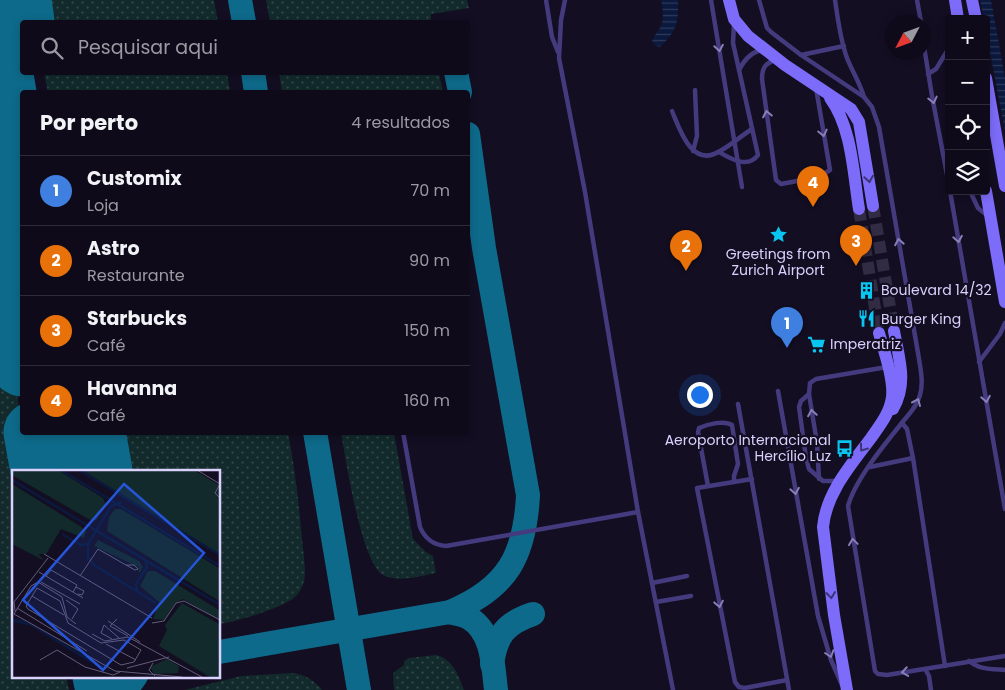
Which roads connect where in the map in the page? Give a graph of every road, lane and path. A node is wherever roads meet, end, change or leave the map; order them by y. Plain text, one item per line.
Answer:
1 (546, 0) edge
2 (565, 0) edge
3 (711, 0) edge
4 (729, 0) edge
5 (759, 0) edge
6 (835, 0) edge
7 (917, 0) edge
8 (955, 0) edge
9 (972, 0) edge
10 (919, 15) edge
11 (957, 15) edge
12 (975, 15) edge
13 (734, 19) junction
14 (844, 46) junction
15 (765, 50) junction
16 (945, 54) edge
17 (801, 55) junction
18 (560, 58) junction
19 (778, 59) junction
20 (926, 60) edge
21 (739, 70) junction
22 (928, 74) junction
23 (815, 84) junction
24 (695, 90) dead end
25 (827, 94) junction
26 (864, 97) junction
27 (990, 101) edge
28 (672, 111) dead end
29 (752, 129) junction
30 (945, 150) edge
31 (693, 151) junction
32 (719, 152) junction
33 (1005, 186) edge
34 (742, 187) dead end
35 (951, 195) edge
36 (972, 195) edge
37 (987, 195) edge
38 (873, 206) tunnel mouth
39 (859, 209) tunnel mouth
40 (990, 218) junction
41 (1005, 302) edge
42 (1005, 323) edge
43 (894, 331) tunnel mouth
44 (879, 333) tunnel mouth
45 (979, 362) junction
46 (888, 366) junction
47 (778, 391) dead end
48 (810, 394) junction
49 (738, 404) dead end
50 (886, 416) junction
51 (902, 423) junction
52 (404, 435) edge
53 (913, 458) junction
54 (869, 467) junction
55 (752, 478) junction
56 (819, 479) junction
57 (840, 480) junction
58 (734, 482) junction
59 (708, 486) junction
60 (1003, 487) edge
61 (1005, 509) edge
62 (638, 512) junction
63 (687, 576) dead end
64 (652, 583) junction
65 (691, 596) dead end
66 (656, 602) junction
67 (1005, 656) edge
68 (970, 662) junction
69 (945, 666) junction
70 (925, 669) junction
71 (1005, 670) edge
72 (787, 680) junction
73 (672, 690) edge
74 (789, 690) edge
75 (847, 690) edge
76 (931, 690) edge

1 - 18 lane
2 - 18 lane
3 -> 34 lane, bridge
4 - 13 main road
5 - 17 lane
6 - 14 lane
7 - 10 lane
8 - 11 main road
9 - 12 main road
13 - 15 main road
13 - 21 lane
14 - 17 lane
14 - 26 lane
15 - 19 main road
15 - 21 lane
16 - 22 lane
17 - 26 lane
18 - 62 lane
19 - 23 main road
23 -> 19 lane
20 - 22 lane
21 - 29 lane
22 -> 30 lane
23 - 25 main road
24 - 31 lane
25 -> 38 main road
25 - 39 main road
51 -> 26 lane
27 - 33 main road
28 - 31 lane
29 - 32 lane
29 - 32 lane
31 - 32 lane
35 -> 45 lane
36 - 40 lane
37 - 40 main road
40 - 41 main road
42 - 45 lane
43 - 50 main road
44 - 46 main road
45 -> 60 lane
46 - 48 lane
46 - 50 main road
47 -> 75 lane
56 -> 48 lane
48 - 56 lane
49 - 55 lane
50 -> 57 main road
51 - 53 lane
51 - 54 lane
52 - 62 lane
53 - 54 lane
53 - 69 lane
70 -> 54 lane
55 - 58 lane
55 - 72 lane
56 - 57 lane
57 -> 75 main road
58 - 59 lane
58 - 59 lane
59 -> 72 lane
60 - 61 lane
62 - 64 lane
63 - 64 lane
64 - 66 lane
65 - 66 lane
66 - 73 lane
67 - 68 lane
68 - 69 lane
68 - 71 lane
69 - 70 lane
70 - 76 lane
72 - 74 lane

